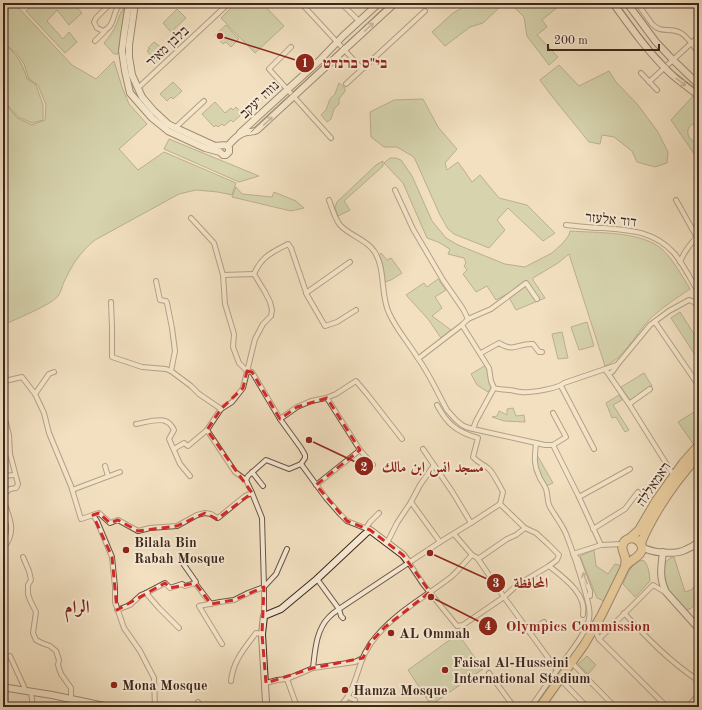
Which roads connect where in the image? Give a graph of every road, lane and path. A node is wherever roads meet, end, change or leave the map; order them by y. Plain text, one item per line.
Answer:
1 (111, 3) edge
2 (149, 3) edge
3 (229, 3) edge
4 (300, 3) edge
5 (341, 3) edge
6 (379, 3) edge
7 (395, 3) edge
8 (613, 3) edge
9 (627, 3) edge
10 (637, 3) edge
11 (132, 4) edge
12 (425, 11) dead end
13 (359, 21) junction
14 (105, 31) junction
15 (699, 36) edge
16 (95, 41) dead end
17 (337, 43) junction
18 (691, 43) junction
19 (291, 47) dead end
20 (344, 50) junction
21 (699, 53) edge
22 (673, 60) junction
23 (665, 68) junction
24 (362, 69) junction
25 (641, 73) dead end
26 (649, 82) junction
27 (346, 84) dead end
28 (699, 85) edge
29 (138, 88) junction
30 (287, 90) junction
31 (657, 90) dead end
32 (131, 92) junction
33 (699, 96) edge
34 (294, 97) junction
35 (204, 102) dead end
36 (175, 128) junction
37 (238, 136) junction
38 (331, 138) dead end
39 (223, 148) junction
40 (395, 190) dead end
41 (329, 200) dead end
42 (676, 200) dead end
43 (192, 218) dead end
44 (566, 225) dead end
45 (698, 239) edge
46 (350, 262) dead end
47 (680, 262) junction
48 (254, 274) junction
49 (223, 275) junction
50 (156, 281) dead end
51 (306, 293) junction
52 (699, 293) edge
53 (537, 299) dead end
54 (111, 302) dead end
55 (699, 307) edge
56 (356, 310) dead end
57 (468, 319) junction
58 (655, 322) junction
59 (462, 325) junction
60 (542, 352) dead end
61 (481, 353) junction
62 (419, 358) junction
63 (617, 364) junction
64 (605, 369) junction
65 (171, 371) junction
66 (54, 372) dead end
67 (246, 372) junction
68 (609, 374) junction
69 (3, 380) edge
70 (561, 386) junction
71 (699, 386) edge
72 (494, 388) junction
73 (650, 389) dead end
74 (35, 394) junction
75 (327, 398) junction
76 (630, 404) junction
77 (437, 405) dead end
78 (221, 408) junction
79 (3, 412) edge
80 (553, 413) dead end
81 (280, 419) junction
82 (136, 424) dead end
83 (473, 429) junction
84 (207, 430) junction
85 (402, 439) dead end
86 (3, 443) edge
87 (9, 443) junction
88 (536, 443) junction
89 (553, 445) junction
90 (699, 445) edge
91 (594, 448) dead end
92 (174, 449) junction
93 (423, 449) dead end
94 (360, 450) junction
95 (699, 455) edge
96 (301, 464) junction
97 (373, 465) dead end
98 (434, 465) junction
99 (105, 466) dead end
100 (630, 469) dead end
101 (120, 472) dead end
102 (252, 472) junction
103 (15, 475) junction
104 (3, 476) edge
105 (108, 476) junction
106 (190, 476) dead end
107 (674, 476) junction
108 (246, 480) junction
109 (316, 485) junction
110 (263, 486) dead end
111 (72, 490) junction
112 (638, 492) dead end
113 (252, 493) junction
114 (3, 495) edge
115 (579, 497) junction
116 (3, 499) edge
117 (411, 502) junction
118 (500, 504) junction
119 (380, 513) dead end
120 (93, 515) junction
121 (471, 523) junction
122 (525, 528) junction
123 (368, 529) junction
124 (593, 529) junction
125 (454, 534) junction
126 (630, 538) junction
127 (440, 542) junction
128 (699, 542) edge
129 (387, 543) junction
130 (623, 544) junction
131 (601, 546) junction
132 (642, 546) junction
133 (3, 548) edge
134 (286, 549) dead end
135 (650, 550) junction
136 (663, 552) junction
137 (573, 554) junction
138 (624, 554) junction
139 (472, 555) junction
140 (637, 556) junction
141 (23, 557) dead end
142 (478, 559) junction
143 (182, 562) dead end
144 (409, 563) junction
145 (549, 566) junction
146 (625, 567) junction
147 (317, 578) junction
148 (195, 583) junction
149 (264, 587) junction
150 (430, 592) junction
151 (666, 592) junction
152 (146, 593) junction
153 (504, 597) junction
154 (211, 604) junction
155 (339, 608) junction
156 (117, 610) junction
157 (624, 613) junction
158 (264, 616) junction
159 (583, 616) dead end
160 (343, 618) dead end
161 (544, 622) dead end
162 (179, 628) dead end
163 (594, 628) junction
164 (699, 629) edge
165 (530, 632) junction
166 (262, 634) junction
167 (598, 639) junction
168 (222, 644) dead end
169 (10, 656) dead end
170 (363, 658) junction
171 (572, 663) junction
172 (313, 668) junction
173 (557, 670) junction
174 (489, 673) dead end
175 (287, 679) junction
176 (560, 679) junction
177 (231, 681) dead end
178 (699, 681) edge
179 (266, 683) junction
180 (3, 690) edge
181 (29, 691) junction
182 (699, 694) edge
183 (348, 697) junction
184 (72, 699) junction
185 (198, 702) dead end
186 (33, 707) edge
187 (109, 707) edge
188 (155, 707) edge
189 (201, 707) edge
190 (267, 707) edge
191 (297, 707) edge
192 (339, 707) edge
193 (356, 707) edge
194 (514, 707) edge
195 (531, 707) edge
196 (540, 707) edge
197 (587, 707) edge
198 (615, 707) edge
199 (667, 707) edge
200 (688, 707) edge

1 - 14 street
2 - 11 street
3 - 29 street, בלבן מאיר
4 - 17 street
5 - 13 street
6 - 13 street
20 -> 7 street
8 - 23 street
9 - 22 street
10 - 18 street
11 - 14 street
11 - 29 street
11 - 32 street
12 - 24 street
13 - 17 street
14 - 16 street
15 - 18 street
17 - 20 street
17 - 30 street, נווה יעקב
18 - 21 street
18 - 22 street
19 - 30 street
20 - 24 street
20 - 34 street
22 - 23 street
22 - 28 street
23 - 26 street
23 -> 33 street
24 - 27 street
25 - 26 street
26 - 31 street
29 - 32 street
29 - 36 street
30 - 34 street
30 - 37 street, נווה יעקב
32 - 39 street
37 -> 34 street
34 - 38 street
35 - 36 street
36 - 39 street
37 - 39 street, נווה יעקב
40 - 57 street
41 - 62 street
42 - 45 street
43 - 49 street
44 - 47 street, דוד אלעזר
45 - 47 street
46 - 51 street
47 - 52 street, דוד אלעזר
48 - 49 street
48 - 51 street
48 - 67 street
49 - 67 street
50 - 65 street
51 - 56 street
53 - 57 street
54 - 65 street
55 - 58 street
57 - 59 street
58 - 63 street
58 - 71 street
59 - 61 street
59 - 62 street
60 - 61 street
61 - 72 street
62 - 83 street
63 - 64 street
63 - 68 street
64 - 68 street
64 - 70 street
65 - 78 street
66 - 74 street
67 - 78 street
67 - 81 street
68 - 76 street
69 - 74 street
70 - 72 street
70 - 91 street
72 - 83 street
73 - 76 street
74 - 111 street
75 - 81 street
75 - 85 street
75 - 94 street
76 - 107 street
77 - 118 street
78 - 84 street
79 - 87 street
80 - 89 street
81 - 96 street
82 - 92 street
83 - 88 street
84 - 92 street
84 - 108 street
86 - 87 street
87 - 103 street
88 - 89 street
88 - 137 street
89 - 115 street
90 - 107 highway, ראמאללה
92 - 106 street
93 - 98 street
94 - 97 street
94 - 109 street
95 - 132 highway, ראמאללה
96 - 102 street
96 - 109 street
98 - 117 street
98 - 121 street
99 - 105 street
100 - 115 street
101 - 105 street
102 - 108 street
102 - 110 street
103 - 104 street
103 - 114 street
105 - 111 street
107 - 126 highway, ראמאללה
108 - 113 street
109 - 123 street
111 - 120 street
112 - 124 street
113 - 120 street
113 - 149 street
115 - 124 street
116 - 133 street
117 - 127 street
117 - 129 street
118 - 121 street
118 - 122 street
119 - 123 street
120 - 156 street
121 - 125 street
122 - 142 street
122 - 145 street
123 - 129 street
123 - 147 street
124 - 131 street
125 - 127 street
125 - 139 street
126 - 130 highway
126 - 132 highway
127 - 144 street
128 - 136 street
129 - 144 street
130 - 131 street
130 - 138 highway
131 - 137 street
132 - 135 street
132 - 140 highway
134 - 149 street
135 - 136 street
135 - 140 street
136 - 151 street
137 - 173 street
138 - 140 highway
138 - 146 highway
139 - 142 street
139 - 150 street
140 - 146 highway
141 - 184 street
142 - 153 street
143 - 148 street
144 - 150 street
144 - 155 street
145 - 153 street
145 - 159 street
146 - 163 highway
147 - 155 street
147 - 158 street
148 - 152 street
148 - 154 street
149 - 154 street
149 - 158 street
150 - 153 street
150 - 170 street
151 - 157 street
151 - 164 street
152 - 156 street
152 - 162 street
153 - 165 street
154 - 168 street
155 - 160 street
155 - 172 street
156 - 188 street
157 - 167 street
157 - 178 street
158 - 166 street
161 - 165 street
163 - 167 street
163 - 171 highway
165 - 173 street
166 - 177 street
166 - 179 street
167 - 199 street
169 - 181 street
170 - 172 street
170 - 183 street
171 - 176 highway
171 - 198 street
172 - 175 street
173 - 195 street
174 - 194 street
175 - 179 street
175 - 191 street
176 - 196 highway
176 - 197 street
179 - 190 street
180 - 181 street
181 - 184 street
181 - 186 street
182 - 200 street
183 - 192 street
183 - 193 street
184 - 187 street
185 - 189 street

